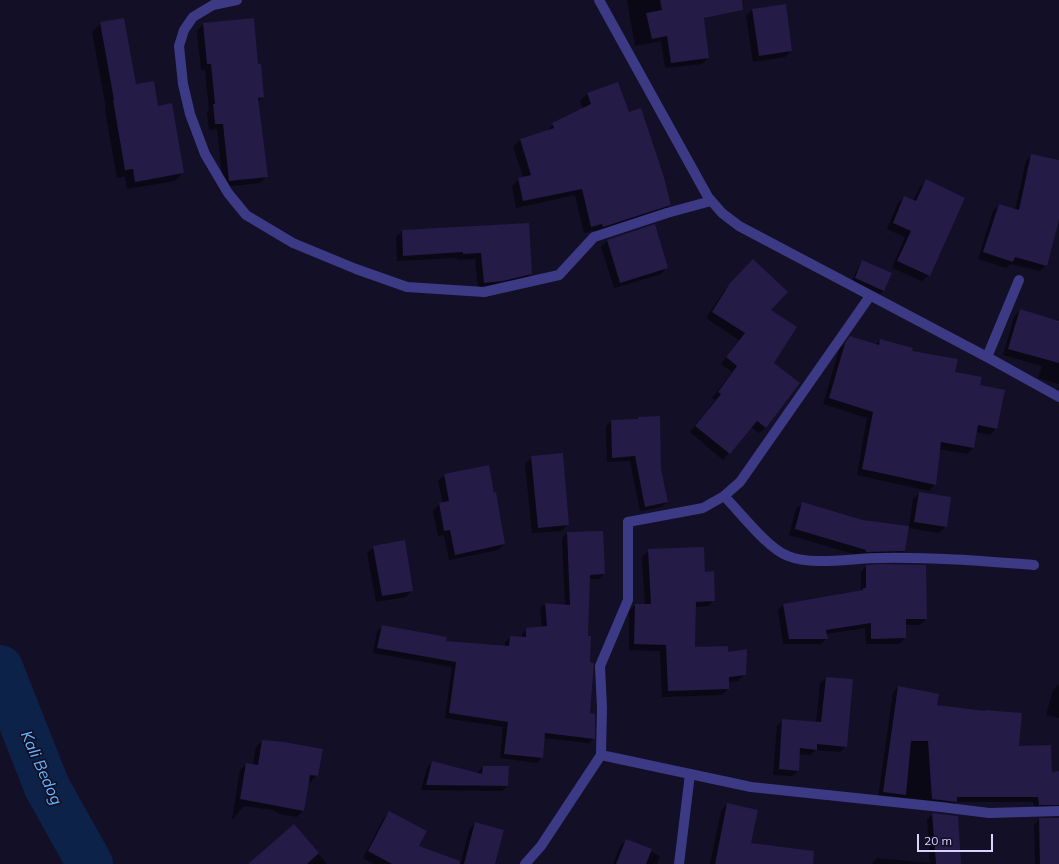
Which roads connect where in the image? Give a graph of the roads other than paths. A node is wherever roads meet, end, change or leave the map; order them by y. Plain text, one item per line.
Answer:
1 (237, 0) edge
2 (599, 0) edge
3 (711, 201) junction
4 (1019, 280) dead end
5 (870, 296) junction
6 (987, 357) junction
7 (1059, 398) edge
8 (724, 496) junction
9 (1034, 565) dead end
10 (600, 756) junction
11 (690, 774) junction
12 (1059, 811) edge
13 (525, 864) edge
14 (679, 864) edge

1 - 3 street
2 - 3 street
3 - 5 street
4 - 6 street
5 - 6 street
5 - 8 street
6 - 7 street
8 - 9 street
8 - 10 street
10 - 11 street
10 - 13 street
11 - 12 street
11 - 14 street

